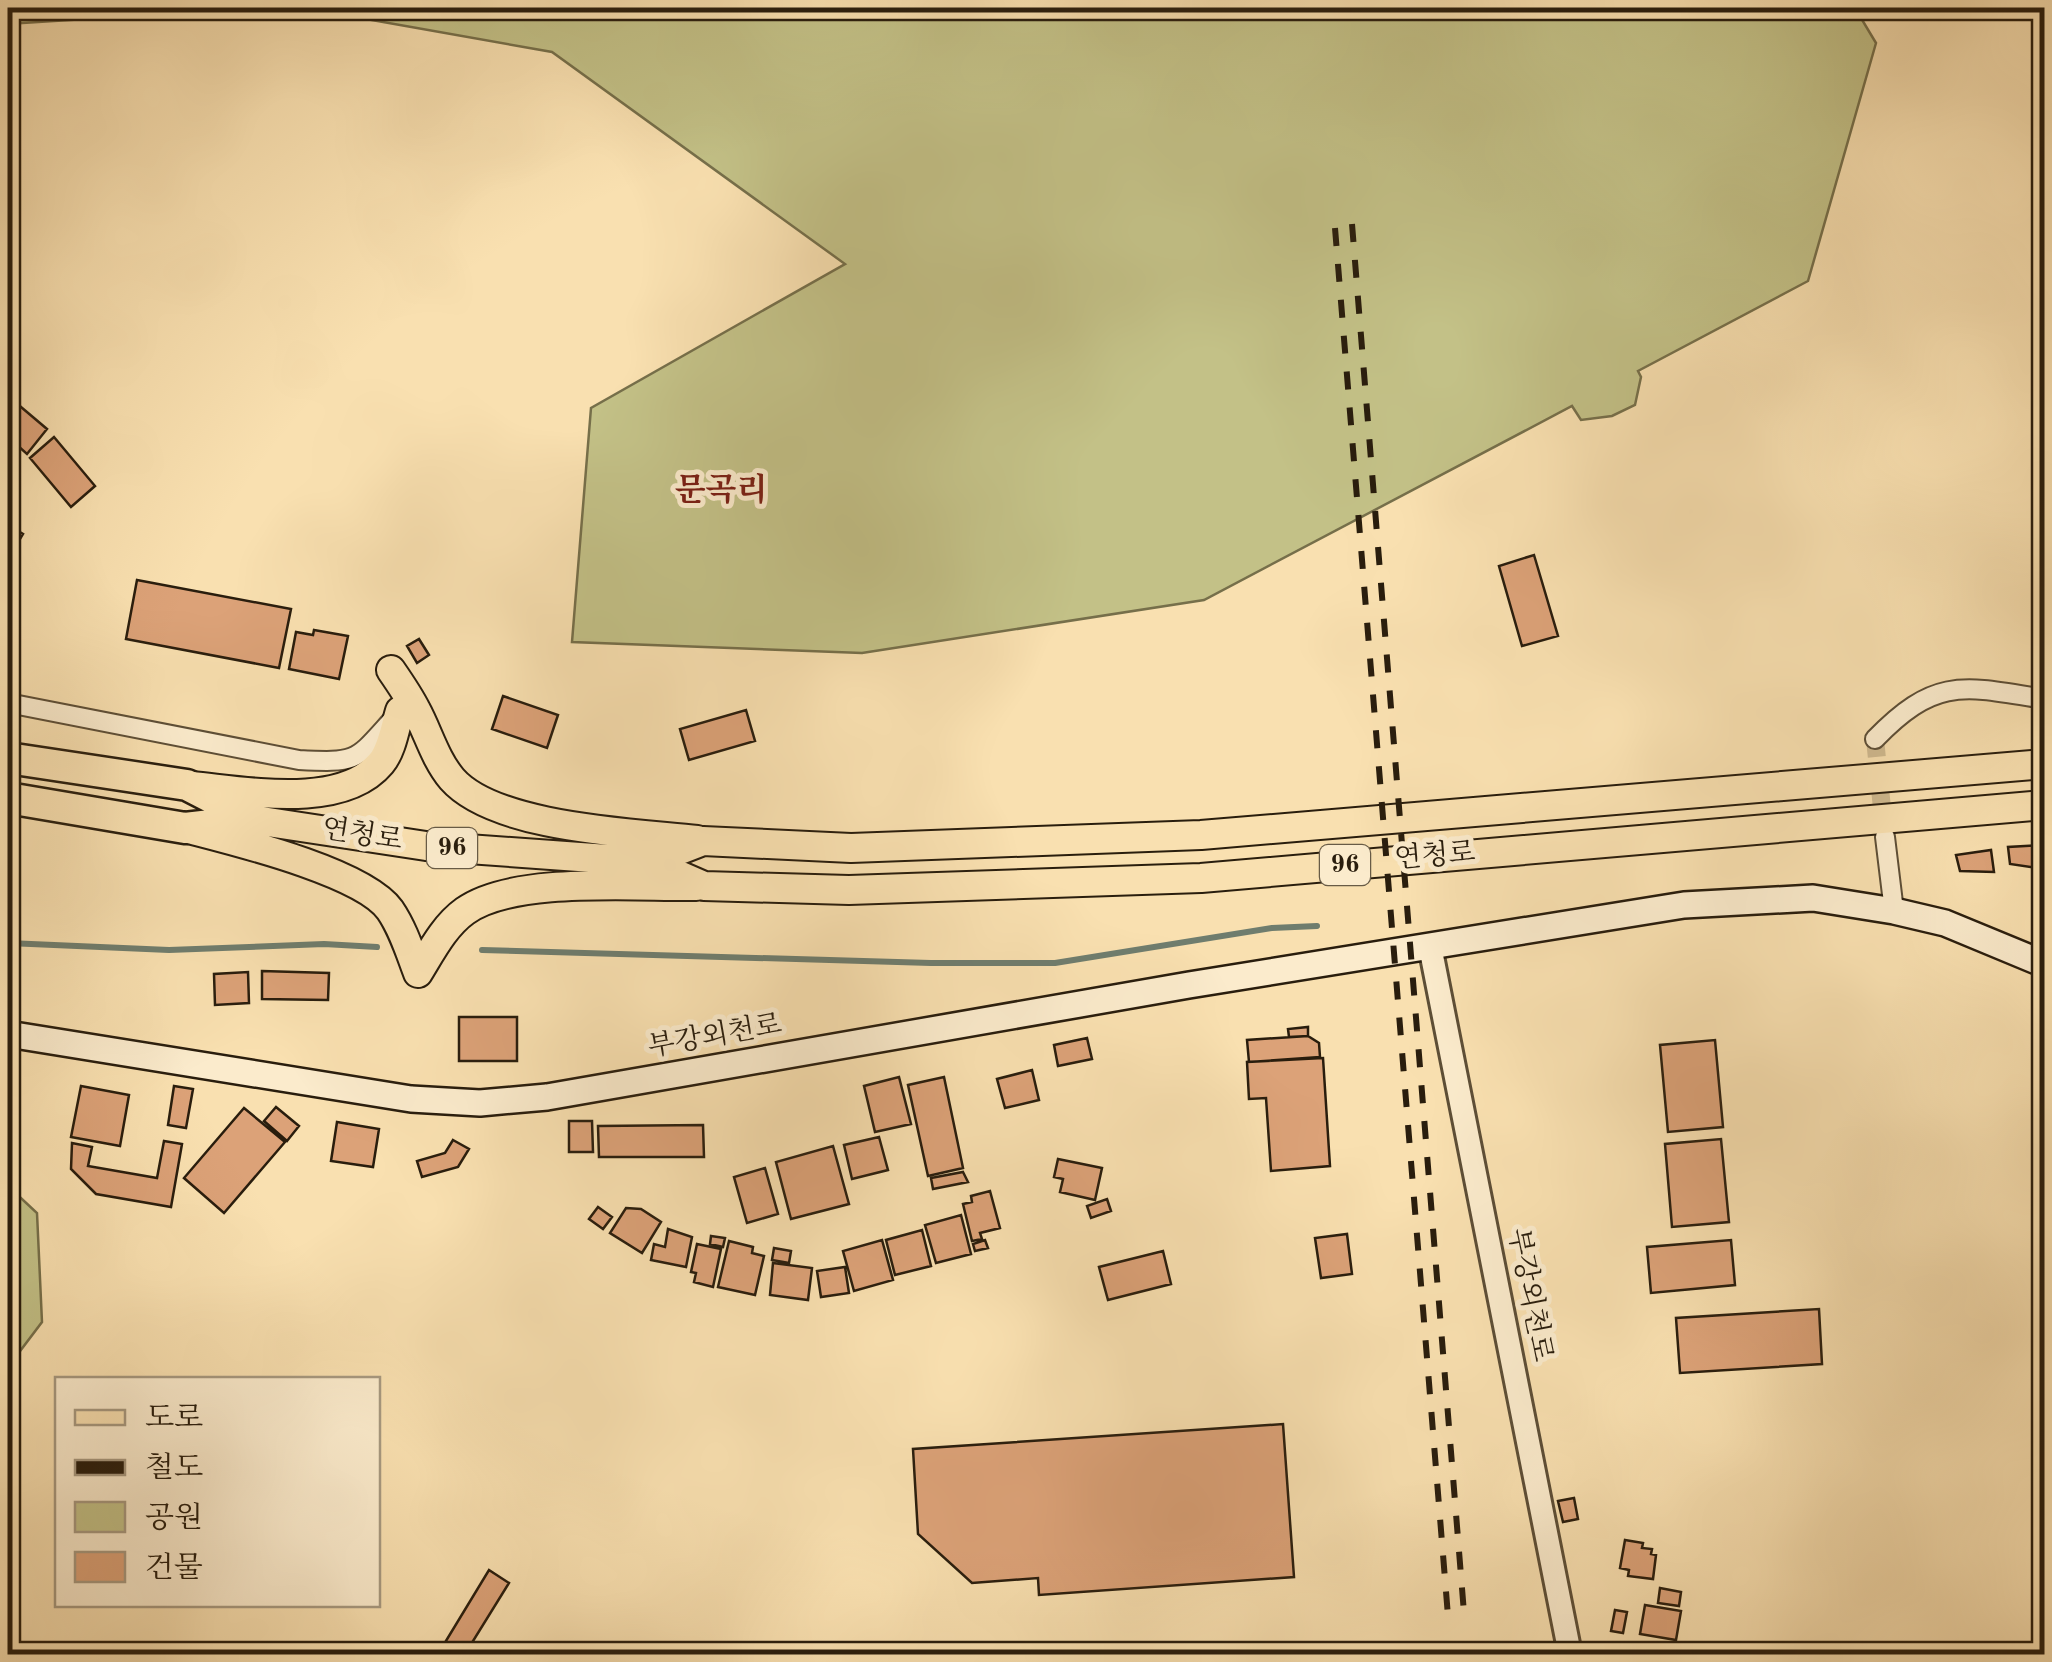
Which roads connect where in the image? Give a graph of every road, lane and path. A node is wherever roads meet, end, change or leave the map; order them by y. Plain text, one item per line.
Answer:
1 (391, 670) dead end
2 (2044, 699) edge
3 (8, 704) edge
4 (400, 711) joint
5 (1875, 740) dead end
6 (8, 758) edge
7 (2044, 764) edge
8 (186, 786) junction
9 (8, 798) edge
10 (2044, 805) edge
11 (255, 820) junction
12 (186, 828) junction
13 (1885, 837) tunnel mouth
14 (703, 841) junction
15 (650, 862) junction
16 (704, 886) junction
17 (1894, 911) junction
18 (1430, 946) junction
19 (2044, 964) edge
20 (8, 1034) edge
21 (1570, 1654) edge

1 - 14 main road
2 - 5 street
3 - 4 street
4 - 8 main road
6 - 8 highway, 연청로 / 96
7 - 14 main road, 연청로 / 96
8 - 11 highway, 연청로 / 96
9 - 12 highway, 연청로 / 96
10 - 16 main road, 연청로 / 96
11 - 12 highway, 연청로 / 96
11 - 15 main road, 연청로 / 96
12 - 16 main road
13 - 17 street
14 - 15 main road, 연청로 / 96
15 - 16 main road, 연청로 / 96
17 - 18 main road, 부강외천로
17 - 19 main road, 부강외천로
18 - 20 main road, 부강외천로
18 - 21 street, 부강외천로

